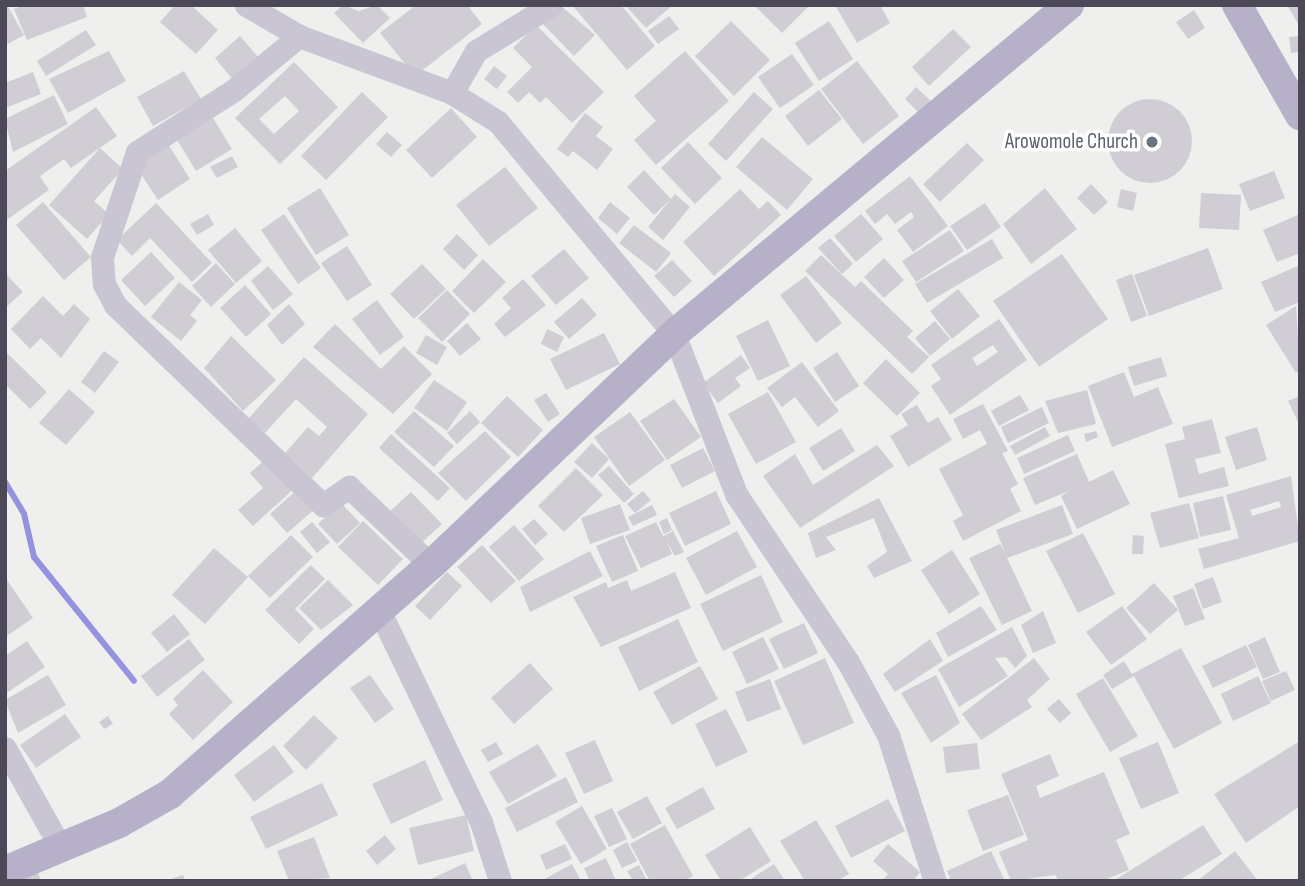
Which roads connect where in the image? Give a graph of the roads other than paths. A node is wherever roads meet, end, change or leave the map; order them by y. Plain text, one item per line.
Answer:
1 (246, 5) edge
2 (551, 5) edge
3 (1069, 5) edge
4 (1237, 6) edge
5 (299, 36) junction
6 (452, 93) junction
7 (1300, 115) edge
8 (674, 334) junction
9 (431, 565) junction
10 (379, 610) junction
11 (5, 748) edge
12 (61, 848) junction
13 (5, 871) edge
14 (500, 881) edge
15 (935, 881) edge

1 - 5 street
2 - 6 street
3 - 8 main road
4 - 7 main road
5 - 6 street
5 - 9 street
6 - 8 street
8 - 9 main road
8 - 15 street
9 - 10 main road
10 - 12 main road
10 - 14 street
11 - 12 street
12 - 13 main road

